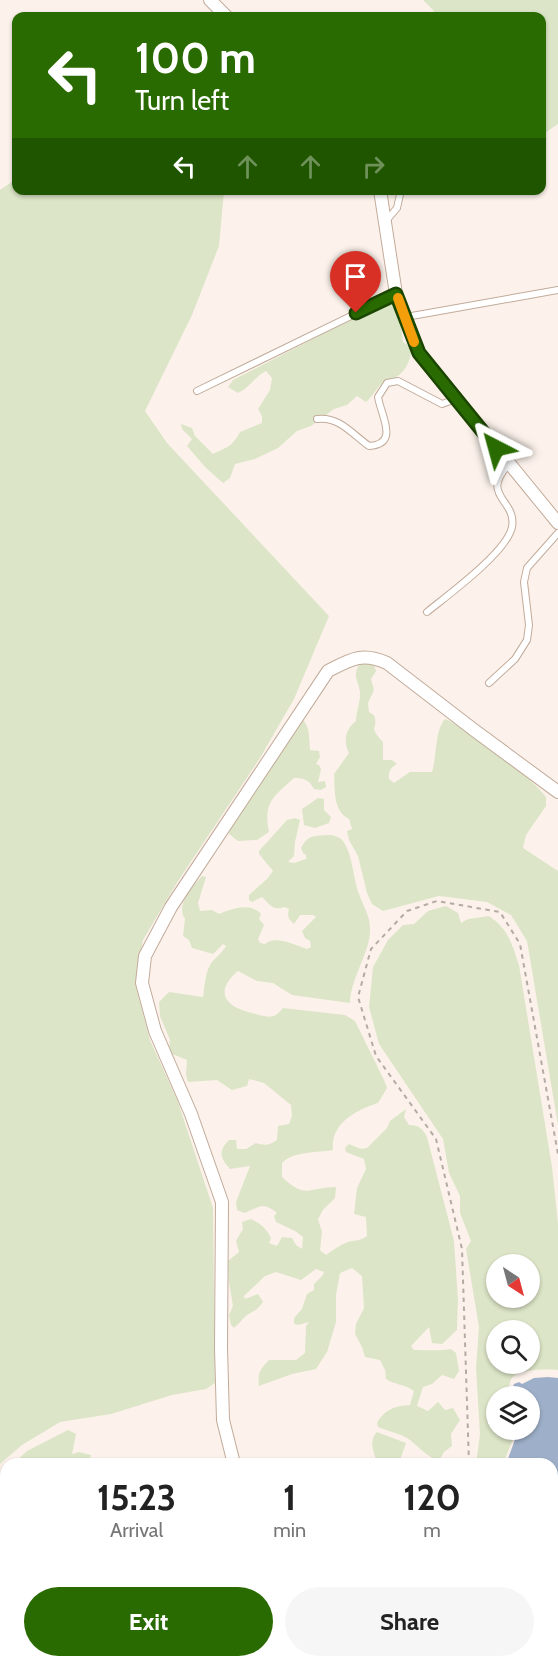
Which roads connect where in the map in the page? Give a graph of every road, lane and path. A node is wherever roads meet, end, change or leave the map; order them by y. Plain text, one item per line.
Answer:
1 (210, 0) edge
2 (222, 12) edge
3 (381, 195) edge
4 (400, 195) edge
5 (385, 222) junction
6 (558, 290) edge
7 (396, 294) junction
8 (405, 317) junction
9 (196, 391) dead end
10 (457, 399) junction
11 (317, 419) dead end
12 (509, 464) junction
13 (556, 518) edge
14 (558, 533) edge
15 (427, 612) dead end
16 (489, 683) dead end
17 (558, 792) edge
18 (558, 1154) edge
19 (232, 1458) edge
20 (469, 1458) edge

1 - 2 street
3 - 5 street
4 - 5 lane
5 - 7 street
6 - 8 lane
7 - 8 street
7 - 9 lane
8 - 10 street
10 - 11 lane
10 - 12 street
12 - 13 street
12 - 15 lane
14 - 16 lane
17 - 19 street
18 - 20 path

